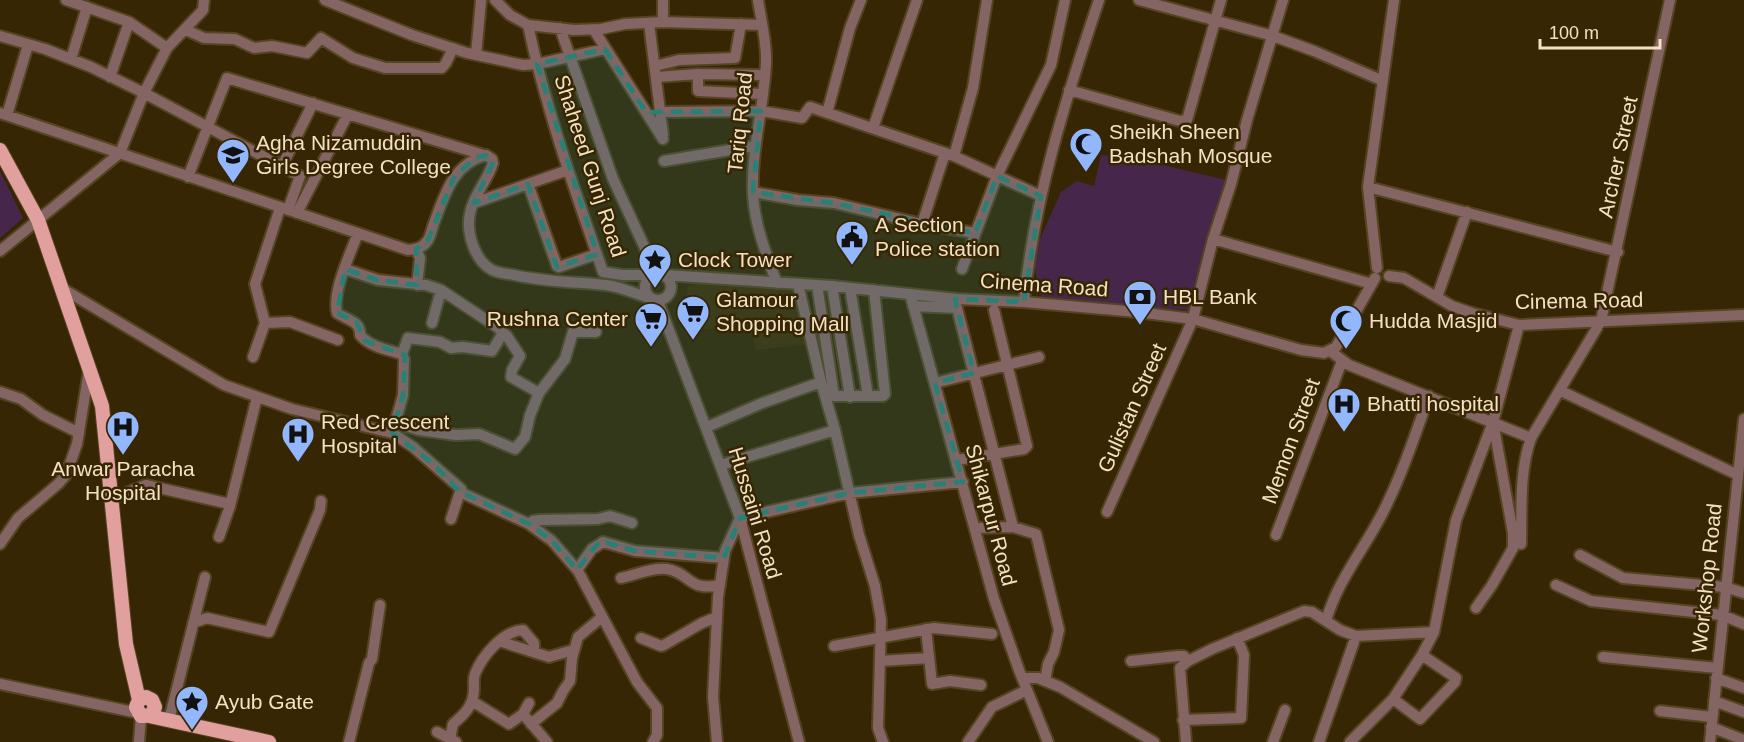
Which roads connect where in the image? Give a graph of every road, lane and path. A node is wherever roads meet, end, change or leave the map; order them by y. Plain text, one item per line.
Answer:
1 (204, 0) edge
2 (325, 0) edge
3 (481, 0) edge
4 (495, 0) edge
5 (663, 0) edge
6 (758, 0) edge
7 (861, 0) edge
8 (917, 0) edge
9 (987, 0) edge
10 (1065, 0) edge
11 (1099, 0) edge
12 (1139, 0) edge
13 (1221, 0) edge
14 (1283, 0) edge
15 (1394, 0) edge
16 (1670, 0) edge
17 (76, 3) edge
18 (1216, 21) junction
19 (129, 22) junction
20 (663, 22) junction
21 (649, 23) junction
22 (741, 24) junction
23 (762, 25) junction
24 (528, 26) junction
25 (560, 28) junction
26 (186, 30) junction
27 (594, 30) junction
28 (0, 36) edge
29 (1273, 36) junction
30 (28, 45) junction
31 (167, 48) junction
32 (453, 48) junction
33 (605, 49) junction
34 (476, 55) junction
35 (570, 56) junction
36 (71, 59) junction
37 (537, 64) junction
38 (656, 72) junction
39 (698, 74) junction
40 (765, 75) junction
41 (110, 77) junction
42 (1382, 80) junction
43 (1069, 90) junction
44 (144, 93) junction
45 (762, 94) junction
46 (313, 103) junction
47 (761, 111) junction
48 (661, 112) junction
49 (827, 113) junction
50 (3, 114) edge
51 (348, 114) junction
52 (209, 127) junction
53 (873, 128) junction
54 (754, 146) junction
55 (0, 150) edge
56 (120, 153) junction
57 (949, 154) junction
58 (486, 155) junction
59 (663, 161) dead end
60 (282, 166) junction
61 (568, 170) junction
62 (997, 176) junction
63 (188, 177) junction
64 (528, 184) junction
65 (1368, 187) junction
66 (753, 192) junction
67 (1041, 196) junction
68 (474, 203) junction
69 (289, 211) junction
70 (1467, 212) junction
71 (38, 220) junction
72 (922, 224) junction
73 (358, 233) junction
74 (975, 233) junction
75 (1213, 239) junction
76 (416, 249) junction
77 (0, 251) edge
78 (1618, 252) junction
79 (597, 254) junction
80 (962, 268) dead end
81 (345, 269) junction
82 (603, 272) junction
83 (659, 275) junction
84 (1374, 277) junction
85 (777, 283) junction
86 (798, 284) junction
87 (417, 285) junction
88 (817, 285) junction
89 (608, 286) junction
90 (832, 286) junction
91 (850, 288) junction
92 (63, 289) junction
93 (441, 290) junction
94 (874, 290) junction
95 (910, 294) junction
96 (1437, 297) junction
97 (654, 299) junction
98 (1024, 302) junction
99 (913, 306) junction
100 (994, 310) dead end
101 (1744, 315) edge
102 (1193, 319) junction
103 (1601, 321) junction
104 (265, 323) junction
105 (432, 323) dead end
106 (1519, 325) junction
107 (596, 332) dead end
108 (503, 333) junction
109 (338, 340) dead end
110 (1330, 351) junction
111 (402, 354) junction
112 (253, 357) dead end
113 (1039, 357) dead end
114 (1341, 361) junction
115 (1008, 364) junction
116 (89, 367) junction
117 (974, 373) junction
118 (821, 382) junction
119 (935, 383) junction
120 (1561, 391) junction
121 (0, 392) edge
122 (539, 393) junction
123 (868, 396) junction
124 (1429, 396) junction
125 (257, 397) junction
126 (850, 397) junction
127 (1744, 419) edge
128 (1493, 422) junction
129 (707, 427) junction
130 (394, 428) junction
131 (835, 430) junction
132 (79, 433) junction
133 (1743, 434) edge
134 (1531, 438) junction
135 (994, 454) junction
136 (957, 460) junction
137 (721, 465) junction
138 (1738, 475) junction
139 (963, 482) junction
140 (460, 492) junction
141 (850, 493) junction
142 (111, 499) junction
143 (321, 501) dead end
144 (230, 504) junction
145 (1107, 512) dead end
146 (740, 518) junction
147 (451, 519) dead end
148 (632, 523) dead end
149 (529, 524) junction
150 (1013, 527) junction
151 (975, 528) junction
152 (1276, 536) dead end
153 (219, 537) dead end
154 (0, 544) edge
155 (1521, 544) dead end
156 (1580, 555) dead end
157 (724, 558) junction
158 (577, 570) junction
159 (205, 577) dead end
160 (621, 578) dead end
161 (720, 585) junction
162 (1556, 585) dead end
163 (1725, 586) junction
164 (1744, 593) edge
165 (380, 605) dead end
166 (1476, 608) dead end
167 (1722, 615) junction
168 (602, 617) junction
169 (717, 617) junction
170 (1326, 621) junction
171 (193, 623) junction
172 (1744, 624) edge
173 (926, 629) junction
174 (1434, 632) junction
175 (992, 634) dead end
176 (1356, 636) junction
177 (881, 637) junction
178 (641, 638) dead end
179 (1237, 638) junction
180 (499, 641) junction
181 (834, 646) dead end
182 (573, 650) junction
183 (534, 652) junction
184 (1422, 655) junction
185 (1604, 657) dead end
186 (929, 658) junction
187 (880, 661) junction
188 (1131, 661) dead end
189 (1188, 661) junction
190 (1716, 673) junction
191 (1022, 678) junction
192 (1046, 681) junction
193 (0, 684) edge
194 (981, 685) dead end
195 (1744, 688) edge
196 (1027, 690) junction
197 (1393, 699) junction
198 (472, 701) junction
199 (1714, 701) junction
200 (529, 703) dead end
201 (1285, 710) dead end
202 (142, 711) junction
203 (1660, 711) dead end
204 (1744, 712) edge
205 (524, 714) junction
206 (169, 720) junction
207 (1183, 720) junction
208 (1712, 722) junction
209 (531, 724) junction
210 (437, 732) dead end
211 (453, 740) edge
212 (1744, 740) edge
213 (139, 742) edge
214 (269, 742) edge
215 (349, 742) edge
216 (547, 742) edge
217 (653, 742) edge
218 (717, 742) edge
219 (799, 742) edge
220 (883, 742) edge
221 (968, 742) edge
222 (1048, 742) edge
223 (1154, 742) edge
224 (1186, 742) edge
225 (1273, 742) edge
226 (1319, 742) edge
227 (1350, 742) edge
228 (1710, 742) edge

1 - 26 street
2 - 32 street
3 - 34 street
4 - 24 street
5 - 20 street
6 - 23 street, Tariq Road
7 - 49 street
8 - 53 street
9 - 57 street
10 - 62 street
11 - 43 street
12 - 18 street
13 - 18 street
14 - 29 street, Gulistan Street
15 - 42 street
16 - 78 street, Archer Street
17 - 19 street
17 - 36 street
18 - 29 street
18 - 43 street
19 - 31 street
19 - 41 street
20 - 21 street
20 - 22 street
21 - 27 street
21 - 38 street
22 - 23 street
22 - 38 street
23 - 40 street, Tariq Road
24 - 25 street
24 - 37 street, Shaheed Gunj Road
25 - 27 street
25 - 35 street
26 - 31 street
26 - 32 street
27 - 33 street
28 - 30 street
29 - 42 street
29 - 75 street, Gulistan Street
30 - 36 street
30 - 50 street
31 - 44 street
32 - 34 street
33 - 35 street
33 - 48 street
34 - 37 street
35 - 37 street
35 - 83 street
36 - 41 street
37 - 61 street, Shaheed Gunj Road
38 - 39 street
38 - 48 street
39 - 40 street
39 - 45 street
40 - 45 street, Tariq Road
41 - 44 street
42 - 65 street
43 - 67 street
44 - 52 street
44 - 56 street
45 - 47 street, Tariq Road
46 - 51 street
46 - 52 street
46 - 60 street
47 - 48 street
47 - 49 street
47 - 54 street, Tariq Road
49 - 53 street
50 - 56 street
51 - 58 street
51 - 69 street
52 - 60 street
52 - 63 street
53 - 57 street
54 - 59 street
54 - 66 street, Tariq Road
55 - 71 main road
56 - 63 street
56 - 71 street
57 - 62 street
57 - 72 street
58 - 68 street
58 - 76 street
60 - 69 street
61 - 64 street
61 - 79 street, Shaheed Gunj Road
62 - 67 street
62 - 74 street
63 - 69 street
64 - 68 street
64 - 79 street
65 - 70 street
65 - 84 street
66 - 72 street
66 - 85 street, Tariq Road
67 - 98 street
68 - 89 street
69 - 73 street
69 - 104 street
70 - 78 street
70 - 96 street
71 - 77 street
71 - 92 main road
72 - 74 street
73 - 76 street
73 - 81 street
74 - 80 street
75 - 84 street
75 - 102 street, Gulistan Street
76 - 87 street
78 - 103 street, Archer Street
79 - 82 street, Shaheed Gunj Road
81 - 87 street
81 - 111 street
82 - 83 street, Shaheed Gunj Road
82 - 89 street
83 - 85 street, Cinema Road
83 - 97 street
83 - 97 street
84 - 96 street, Cinema Road
84 - 110 street
85 - 86 street, Cinema Road
86 - 88 street, Cinema Road
86 - 118 street
87 - 93 street
88 - 90 street, Cinema Road
88 - 126 street
89 - 97 street
90 - 91 street, Cinema Road
90 - 126 street
91 - 94 street, Cinema Road
91 - 123 street
92 - 116 main road
92 - 125 street
93 - 105 street
93 - 108 street
94 - 95 street, Cinema Road
94 - 123 street
95 - 98 street, Cinema Road
95 - 99 street, Shikarpur Road
96 - 106 street, Cinema Road
97 - 129 street, Hussaini Road
98 - 102 street, Cinema Road
99 - 117 street
99 - 119 street, Shikarpur Road
100 - 115 street
101 - 103 street, Cinema Road
102 - 110 street, Cinema Road
102 - 145 street, Gulistan Street
103 - 106 street, Cinema Road
103 - 120 street, Archer Street
104 - 109 street
104 - 112 street
106 - 128 street
107 - 122 street
108 - 111 street
108 - 122 street
110 - 114 street
111 - 130 street
113 - 115 street
114 - 124 street
114 - 152 street, Memon Street
115 - 117 street
115 - 135 street
116 - 132 street
116 - 142 main road
117 - 119 street
117 - 135 street
118 - 129 street
118 - 131 street
119 - 136 street, Shikarpur Road
120 - 134 street, Archer Street
120 - 138 street
121 - 132 street
122 - 130 street
123 - 126 street
124 - 128 street
124 - 170 street
125 - 130 street
125 - 144 street
127 - 133 street, Workshop Road
128 - 134 street
128 - 166 street
128 - 174 street
129 - 137 street, Hussaini Road
130 - 140 street
131 - 137 street
131 - 141 street
132 - 154 street
133 - 138 street, Workshop Road
134 - 155 street, Archer Street
135 - 136 street
135 - 150 street
136 - 139 street, Shikarpur Road
137 - 146 street, Hussaini Road
138 - 163 street, Workshop Road
139 - 141 street
139 - 151 street, Shikarpur Road
140 - 147 street
140 - 149 street
141 - 146 street
141 - 177 street
142 - 144 street
142 - 202 main road
143 - 171 street
144 - 153 street
146 - 157 street
146 - 219 street, Hussaini Road
148 - 149 street
149 - 158 street
150 - 151 street
150 - 192 street
151 - 191 street, Shikarpur Road
156 - 163 street
157 - 158 street
157 - 161 street
158 - 168 street
159 - 171 street
160 - 161 street
161 - 169 street
162 - 167 street
163 - 164 street
163 - 167 street, Workshop Road
165 - 215 street
167 - 172 street
167 - 190 street, Workshop Road
168 - 182 street
168 - 217 street
169 - 178 street
169 - 218 street
170 - 176 street
170 - 179 street
171 - 206 street
173 - 175 street
173 - 177 street
173 - 186 street
174 - 176 street
174 - 184 street
176 - 226 street
177 - 181 street
177 - 187 street
179 - 189 street
179 - 207 street
180 - 183 street
180 - 183 street
180 - 198 street
182 - 183 street
182 - 209 street
184 - 197 street
184 - 197 street
185 - 190 street
186 - 187 street
186 - 194 street
187 - 220 street
188 - 189 street
189 - 207 street
190 - 195 street
190 - 199 street, Workshop Road
191 - 192 street
191 - 196 street, Shikarpur Road
192 - 223 street
193 - 202 street
196 - 221 street
196 - 222 street, Shikarpur Road
197 - 227 street
198 - 205 street
198 - 211 street
199 - 204 street
199 - 208 street, Workshop Road
200 - 205 street
201 - 225 street
202 - 206 main road
202 - 213 street
203 - 208 street
205 - 209 street
206 - 214 main road
207 - 224 street
208 - 212 street
208 - 228 street, Workshop Road
209 - 216 street
210 - 211 street

